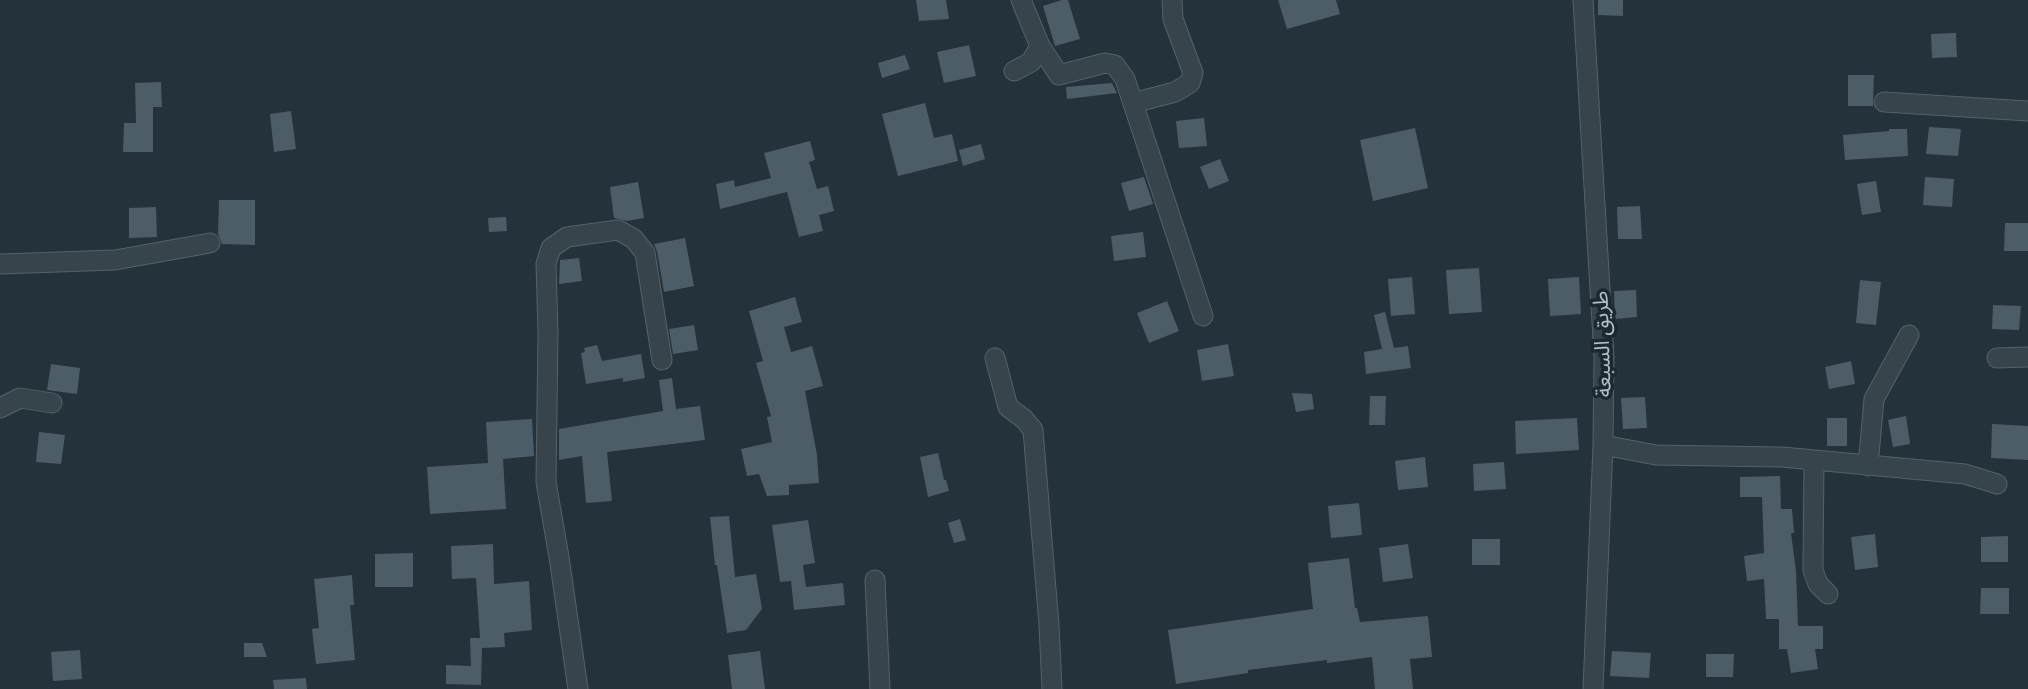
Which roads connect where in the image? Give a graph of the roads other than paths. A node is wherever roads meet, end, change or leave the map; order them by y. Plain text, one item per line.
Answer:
1 (1021, 0) edge
2 (1172, 0) edge
3 (1583, 0) edge
4 (1040, 46) junction
5 (1014, 71) dead end
6 (1884, 102) dead end
7 (1133, 103) junction
8 (2028, 111) edge
9 (210, 243) dead end
10 (0, 264) edge
11 (1203, 316) dead end
12 (1909, 335) dead end
13 (2028, 357) edge
14 (995, 358) dead end
15 (1997, 358) dead end
16 (662, 360) dead end
17 (52, 403) dead end
18 (0, 408) edge
19 (1603, 445) junction
20 (1814, 460) junction
21 (1868, 466) junction
22 (1997, 484) dead end
23 (875, 580) dead end
24 (1828, 594) dead end
25 (578, 689) edge
26 (880, 689) edge
27 (1052, 689) edge
28 (1593, 689) edge

1 - 4 street
2 - 7 street
3 - 19 street, طريق السبعة
4 - 5 street
4 - 7 street
6 - 8 street
7 - 11 street
9 - 10 street
12 - 21 street
13 - 15 street
14 - 27 street
16 - 25 street
17 - 18 street
19 - 20 street
19 - 28 street, طريق السبعة
20 - 21 street
20 - 24 street
21 - 22 street
23 - 26 street

